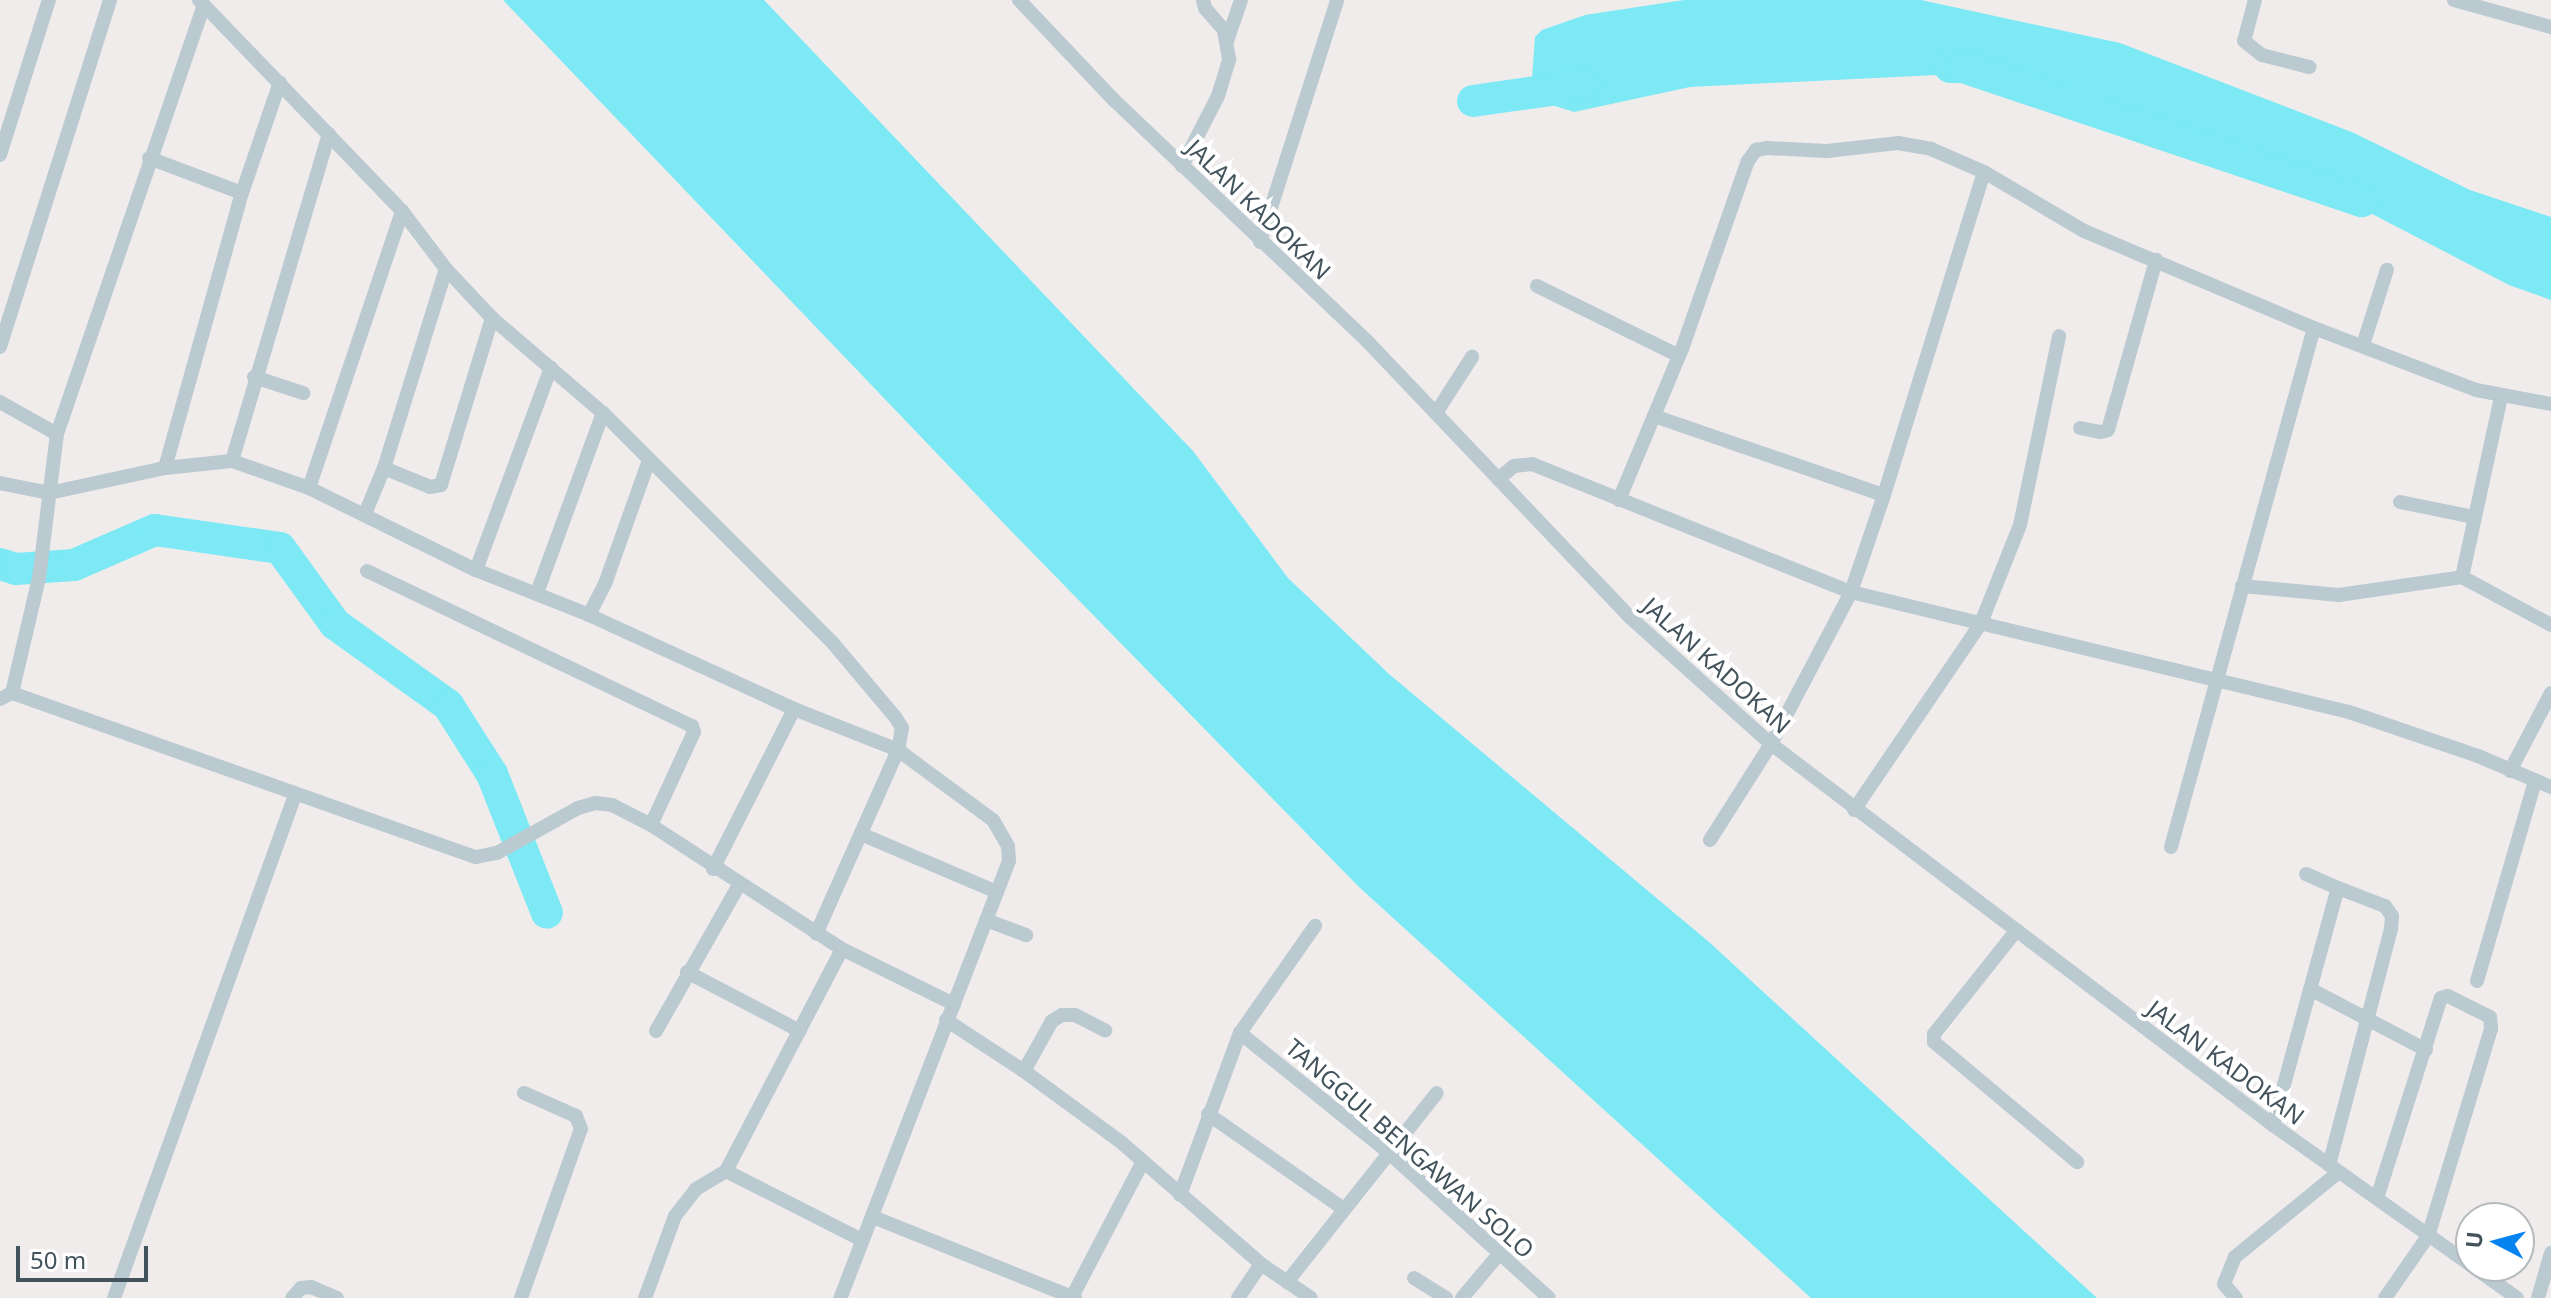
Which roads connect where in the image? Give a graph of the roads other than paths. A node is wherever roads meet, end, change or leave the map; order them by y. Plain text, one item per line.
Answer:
1 (49, 0) edge
2 (110, 0) edge
3 (1019, 0) edge
4 (1203, 0) edge
5 (1241, 0) edge
6 (1337, 0) edge
7 (2255, 0) edge
8 (2454, 0) edge
9 (201, 3) edge
10 (2492, 5) edge
11 (2551, 27) edge
12 (1227, 42) junction
13 (2309, 67) dead end
14 (280, 82) junction
15 (329, 134) junction
16 (0, 155) edge
17 (149, 158) junction
18 (1182, 166) junction
19 (1984, 172) junction
20 (242, 193) junction
21 (402, 211) junction
22 (1260, 242) junction
23 (2156, 260) junction
24 (446, 269) junction
25 (2387, 270) dead end
26 (1537, 286) dead end
27 (492, 318) junction
28 (2314, 328) junction
29 (2059, 336) dead end
30 (2363, 345) junction
31 (0, 347) edge
32 (1679, 356) junction
33 (1472, 357) dead end
34 (551, 367) junction
35 (254, 377) junction
36 (303, 393) dead end
37 (2501, 397) junction
38 (0, 402) edge
39 (2551, 404) edge
40 (603, 413) junction
41 (1436, 413) junction
42 (1654, 416) junction
43 (2080, 428) dead end
44 (57, 434) junction
45 (649, 460) junction
46 (232, 461) junction
47 (165, 468) junction
48 (384, 468) junction
49 (1498, 479) junction
50 (0, 483) edge
51 (309, 488) junction
52 (49, 493) junction
53 (1884, 495) junction
54 (1619, 500) junction
55 (2400, 502) dead end
56 (365, 514) junction
57 (2474, 517) junction
58 (476, 570) junction
59 (367, 571) dead end
60 (2462, 577) junction
61 (2242, 586) junction
62 (1851, 592) junction
63 (537, 593) junction
64 (589, 615) junction
65 (1981, 623) junction
66 (2551, 625) edge
67 (2217, 682) junction
68 (2551, 693) edge
69 (6, 696) edge
70 (794, 709) junction
71 (1771, 744) junction
72 (898, 750) junction
73 (2510, 771) junction
74 (2535, 781) junction
75 (2551, 787) edge
76 (295, 795) junction
77 (1854, 810) junction
78 (651, 825) junction
79 (861, 834) junction
80 (1710, 840) dead end
81 (2171, 847) dead end
82 (713, 869) junction
83 (2306, 874) dead end
84 (739, 885) junction
85 (2338, 888) junction
86 (997, 892) junction
87 (986, 920) junction
88 (1315, 926) dead end
89 (2016, 931) junction
90 (816, 934) junction
91 (1026, 935) dead end
92 (842, 949) junction
93 (687, 972) junction
94 (2477, 981) dead end
95 (2310, 989) junction
96 (954, 1004) junction
97 (2367, 1018) junction
98 (946, 1020) junction
99 (1105, 1030) dead end
100 (656, 1031) dead end
101 (800, 1031) junction
102 (1240, 1033) junction
103 (2426, 1050) junction
104 (1024, 1071) junction
105 (524, 1093) dead end
106 (1437, 1093) dead end
107 (1208, 1114) junction
108 (2273, 1125) junction
109 (1388, 1152) junction
110 (1143, 1161) junction
111 (2077, 1162) dead end
112 (2334, 1168) junction
113 (720, 1175) junction
114 (1180, 1195) junction
115 (2377, 1198) junction
116 (1342, 1208) junction
117 (873, 1217) junction
118 (2428, 1236) junction
119 (862, 1240) junction
120 (2551, 1253) edge
121 (1499, 1254) junction
122 (2455, 1255) edge
123 (1261, 1264) junction
124 (1414, 1278) dead end
125 (1287, 1282) junction
126 (2494, 1282) edge
127 (1074, 1297) edge
128 (114, 1298) edge
129 (292, 1298) edge
130 (337, 1298) edge
131 (521, 1298) edge
132 (645, 1298) edge
133 (840, 1298) edge
134 (1238, 1298) edge
135 (1311, 1298) edge
136 (1446, 1298) edge
137 (1462, 1298) edge
138 (1549, 1298) edge
139 (2236, 1298) edge
140 (2385, 1298) edge
141 (2517, 1298) edge
142 (2538, 1298) edge

1 - 16 street
2 - 31 street
3 - 18 street, JALAN KADOKAN
4 - 12 street
5 - 12 street
6 - 22 street
7 - 13 street
8 - 10 street
9 - 14 street
9 - 17 street
10 - 11 street
12 - 18 street
14 - 15 street
14 - 20 street
15 - 21 street
15 - 35 street
17 - 20 street
17 - 44 street
18 - 22 street, JALAN KADOKAN
19 - 23 street
19 - 32 street
19 - 53 street
20 - 47 street
21 - 24 street
21 - 51 street
22 - 41 street, JALAN KADOKAN
23 - 28 street
23 - 43 street
24 - 27 street
24 - 48 street
25 - 30 street
26 - 32 street
27 - 34 street
27 - 48 street
28 - 30 street
28 - 61 street
29 - 65 street
30 - 37 street
32 - 42 street
33 - 41 street
34 - 40 street
34 - 58 street
35 - 36 street
35 - 46 street
37 - 39 street
37 - 57 street
38 - 44 street
40 - 45 street
40 - 63 street
41 - 49 street, JALAN KADOKAN
42 - 53 street
42 - 54 street
44 - 52 street
45 - 64 street
45 - 72 street
46 - 47 street
46 - 51 street
47 - 52 street
48 - 56 street
49 - 54 street
49 - 71 street, JALAN KADOKAN
50 - 52 street
51 - 56 street
52 - 69 street
53 - 62 street
54 - 62 street
55 - 57 street
56 - 58 street
57 - 60 street
58 - 63 street
59 - 78 street
60 - 61 street
60 - 66 street
61 - 67 street
62 - 65 street
62 - 71 street
63 - 64 street
64 - 70 street
65 - 67 street
65 - 77 street
67 - 73 street
67 - 81 street
68 - 73 street
69 - 76 street
70 - 72 street
70 - 82 street
71 - 77 street, JALAN KADOKAN
71 - 80 street
72 - 79 street
72 - 86 street
73 - 74 street
74 - 75 street
74 - 94 street
76 - 78 street
76 - 128 street
77 - 89 street, JALAN KADOKAN
78 - 82 street
79 - 86 street
79 - 90 street
82 - 84 street
83 - 85 street
84 - 90 street
84 - 93 street
85 - 95 street
85 - 97 street
86 - 87 street
87 - 91 street
87 - 96 street
88 - 102 street
89 - 108 street, JALAN KADOKAN
89 - 111 street
90 - 92 street
92 - 96 street
92 - 101 street
93 - 100 street
93 - 101 street
95 - 97 street
95 - 108 street
96 - 98 street
97 - 103 street
97 - 112 street
98 - 104 street
98 - 117 street
99 - 104 street
101 - 113 street
102 - 107 street
102 - 109 street, TANGGUL BENGAWAN SOLO
103 - 115 street
103 - 118 street
104 - 110 street
105 - 131 street
106 - 109 street
107 - 114 street
107 - 116 street
108 - 112 street, JALAN KADOKAN
109 - 116 street
109 - 121 street, TANGGUL BENGAWAN SOLO
110 - 114 street
110 - 127 street
112 - 115 street, JALAN KADOKAN
112 - 139 street
113 - 119 street
113 - 132 street
114 - 123 street
115 - 118 street, JALAN KADOKAN
116 - 125 street
117 - 119 street
117 - 127 street
118 - 122 street, JALAN KADOKAN
118 - 140 street
119 - 133 street
120 - 142 street
121 - 137 street
121 - 138 street, TANGGUL BENGAWAN SOLO
123 - 125 street
123 - 134 street
124 - 136 street
125 - 135 street
126 - 141 street, JALAN KADOKAN
129 - 130 street

